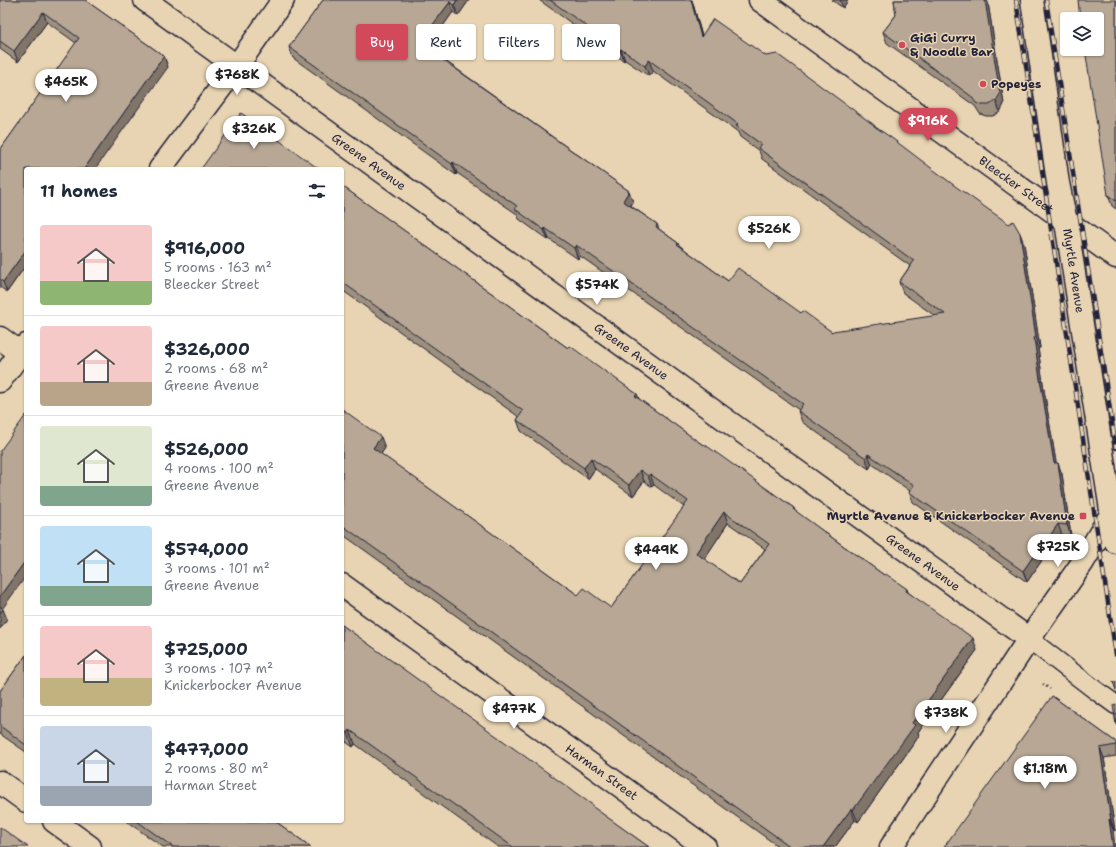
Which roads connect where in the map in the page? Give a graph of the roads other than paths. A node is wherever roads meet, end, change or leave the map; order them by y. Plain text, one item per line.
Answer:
1 (145, 0) edge
2 (283, 0) edge
3 (760, 0) edge
4 (1032, 0) edge
5 (237, 66) junction
6 (161, 167) edge
7 (1066, 222) junction
8 (1116, 257) edge
9 (0, 338) edge
10 (24, 352) edge
11 (0, 381) edge
12 (1114, 510) edge
13 (1116, 542) edge
14 (344, 586) edge
15 (1029, 639) junction
16 (1116, 705) edge
17 (0, 782) edge
18 (24, 800) edge
19 (57, 823) edge
20 (90, 847) edge
21 (705, 847) edge
22 (891, 847) edge

1 - 5 street, Greene Avenue
2 - 5 street
3 - 7 street, Bleecker Street
4 - 7 street, Myrtle Avenue
5 - 6 street
5 - 15 street, Greene Avenue
7 - 8 street, Bleecker Street
7 - 12 street, Myrtle Avenue
9 - 10 street
10 - 11 street
12 - 13 street, Myrtle Avenue
12 - 15 street
14 - 21 street, Harman Street
15 - 16 street, Greene Avenue
15 - 22 street
17 - 18 street
19 - 20 street

